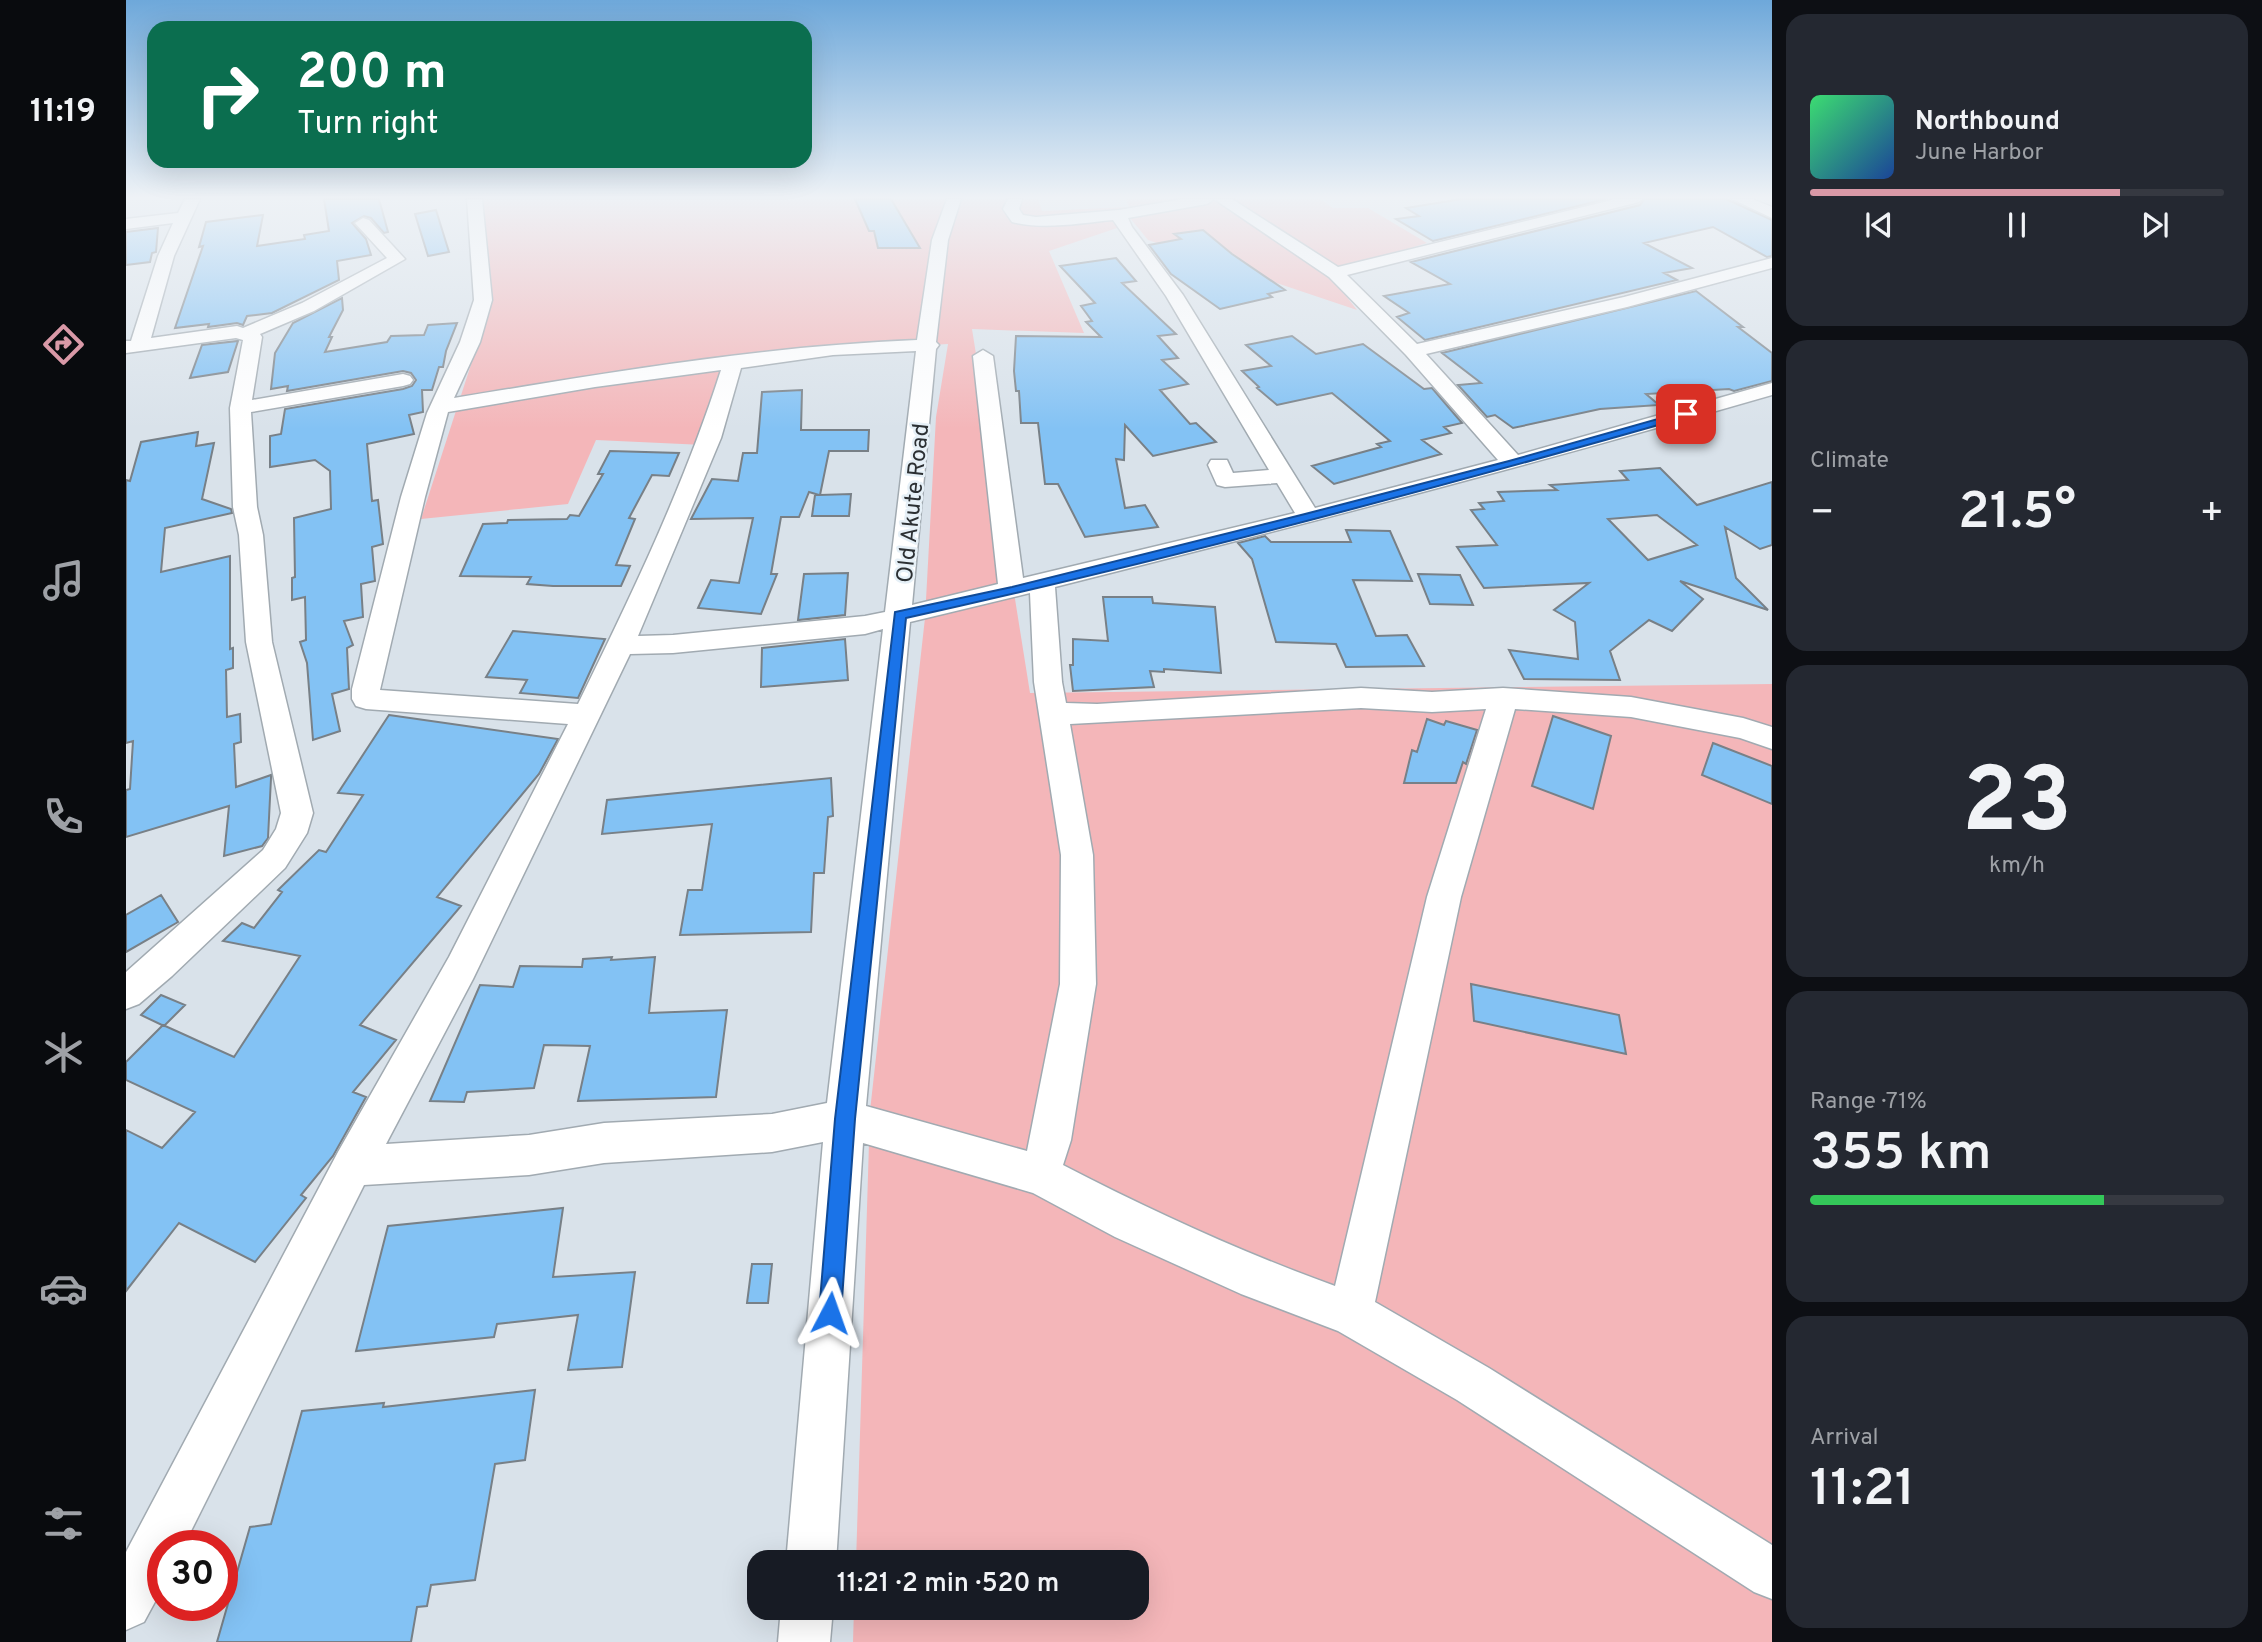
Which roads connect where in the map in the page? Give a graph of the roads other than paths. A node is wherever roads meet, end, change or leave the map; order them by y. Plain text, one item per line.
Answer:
1 (159, 276) edge
2 (367, 276) edge
3 (481, 276) edge
4 (935, 276) edge
5 (1160, 276) edge
6 (1338, 276) edge
7 (1725, 276) edge
8 (247, 333) junction
9 (929, 345) junction
10 (133, 346) edge
11 (1413, 351) junction
12 (982, 356) dead end
13 (733, 363) junction
14 (403, 380) dead end
15 (1772, 389) edge
16 (439, 407) junction
17 (240, 408) junction
18 (1513, 463) junction
19 (1219, 464) dead end
20 (1284, 476) junction
21 (1309, 517) junction
22 (1042, 582) junction
23 (1012, 591) junction
24 (899, 615) junction
25 (619, 645) junction
26 (1503, 698) junction
27 (1054, 713) junction
28 (587, 715) junction
29 (1772, 738) edge
30 (126, 993) edge
31 (845, 1119) junction
32 (352, 1166) junction
33 (1040, 1175) junction
34 (1350, 1313) junction
35 (812, 1550) edge
36 (1772, 1574) edge
37 (126, 1604) edge
38 (806, 1620) edge
39 (804, 1642) edge

1 - 10 street
2 - 8 street
3 - 16 street
4 - 9 street, Old Akute Road
5 - 20 street
6 - 11 street
7 - 11 street
8 - 10 street
8 - 17 street
9 - 13 street
9 - 24 street, Old Akute Road
11 - 18 street
12 - 23 street
13 - 16 street
13 - 25 street
14 - 17 street
15 - 18 street
16 - 28 street
17 - 30 street
18 - 21 street
19 - 20 street
20 - 21 street
21 - 22 street
22 - 23 street
22 - 27 street
23 - 24 street
24 - 25 street
24 - 31 street, Old Akute Road
25 - 28 street
26 - 27 street
26 - 29 street
26 - 34 street
27 - 33 street
28 - 32 street
31 - 32 street
31 - 33 street
31 - 35 street, Old Akute Road
32 - 37 street
33 - 34 street
34 - 36 street
38 - 39 street

